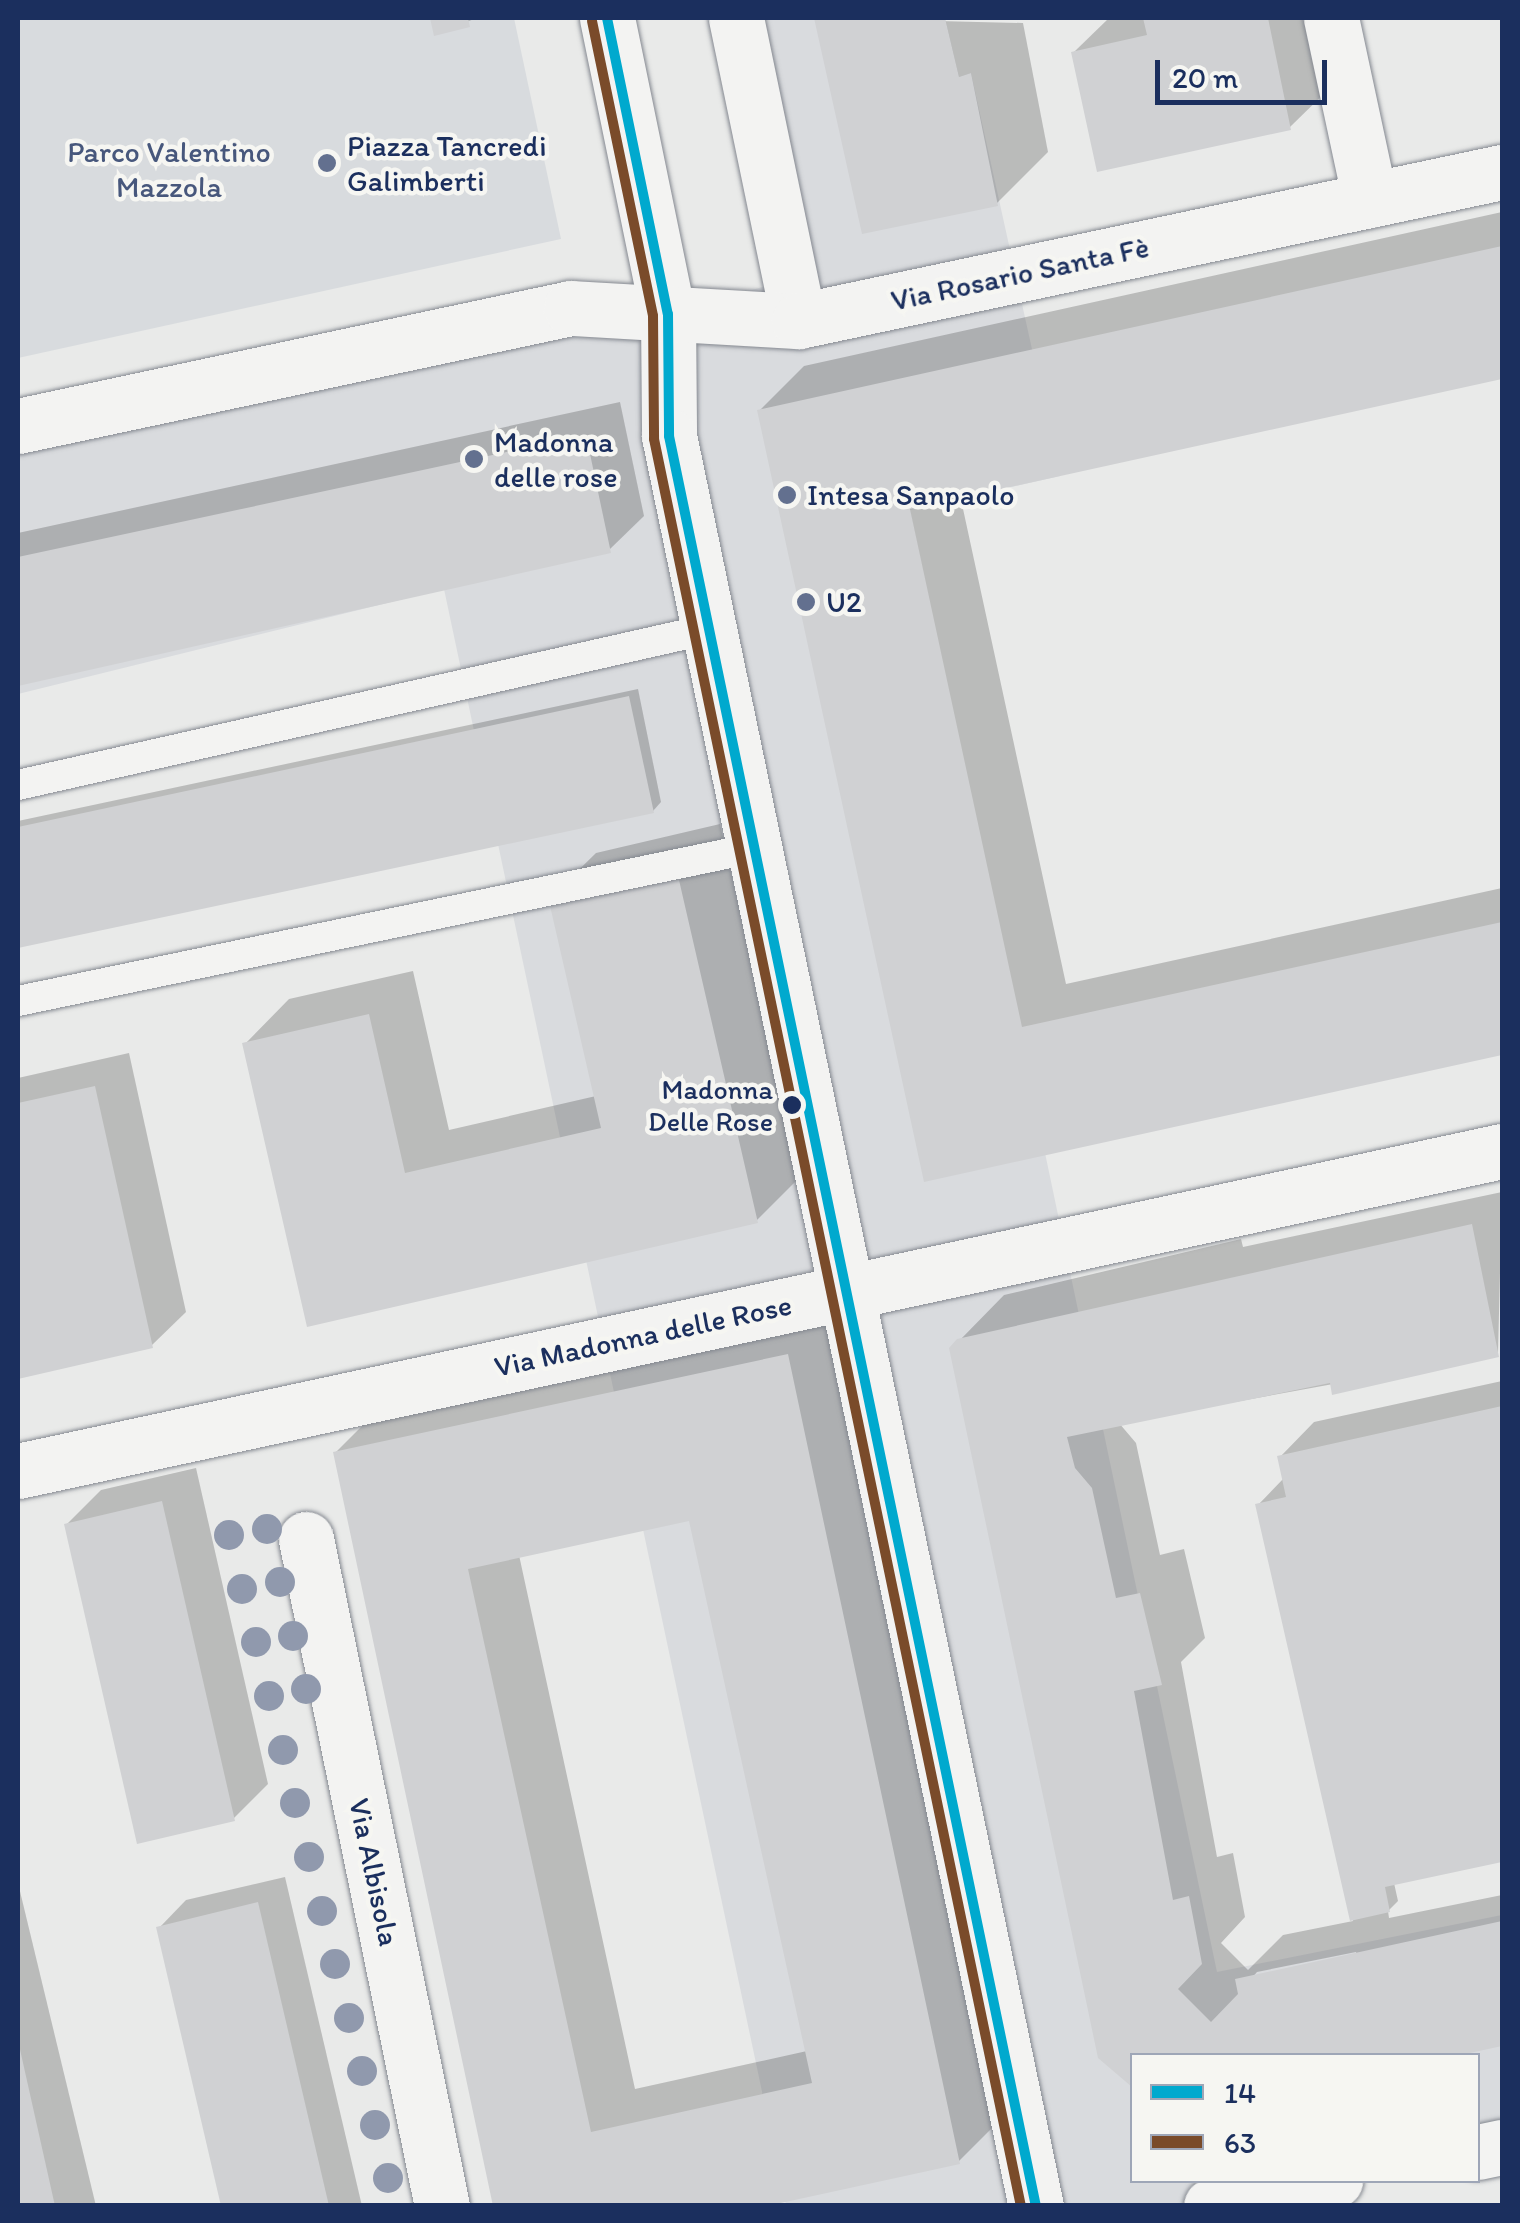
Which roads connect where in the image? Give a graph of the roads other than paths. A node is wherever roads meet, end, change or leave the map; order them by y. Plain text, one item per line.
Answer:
1 (607, 18) edge
2 (736, 18) edge
3 (1331, 18) edge
4 (1502, 172) edge
5 (1370, 200) junction
6 (668, 314) junction
7 (799, 321) junction
8 (18, 426) edge
9 (709, 629) junction
10 (18, 785) edge
11 (754, 848) junction
12 (18, 1001) edge
13 (1502, 1151) edge
14 (846, 1292) junction
15 (18, 1471) edge
16 (306, 1540) dead end
17 (1321, 2183) edge
18 (442, 2206) edge
19 (1036, 2206) edge
20 (1211, 2206) edge

1 - 6 street
2 - 7 street
3 - 5 street
4 - 5 street, Via Rosario Santa Fè
5 - 7 street, Via Rosario Santa Fè
6 - 7 street, Via Rosario Santa Fè
6 - 8 street
6 - 9 street
9 - 10 lane
9 - 11 street
11 - 12 lane
11 - 14 street
13 - 14 street, Via Madonna delle Rose
14 - 15 street, Via Madonna delle Rose
14 - 19 street
16 - 18 street, Via Albisola
17 - 20 street

